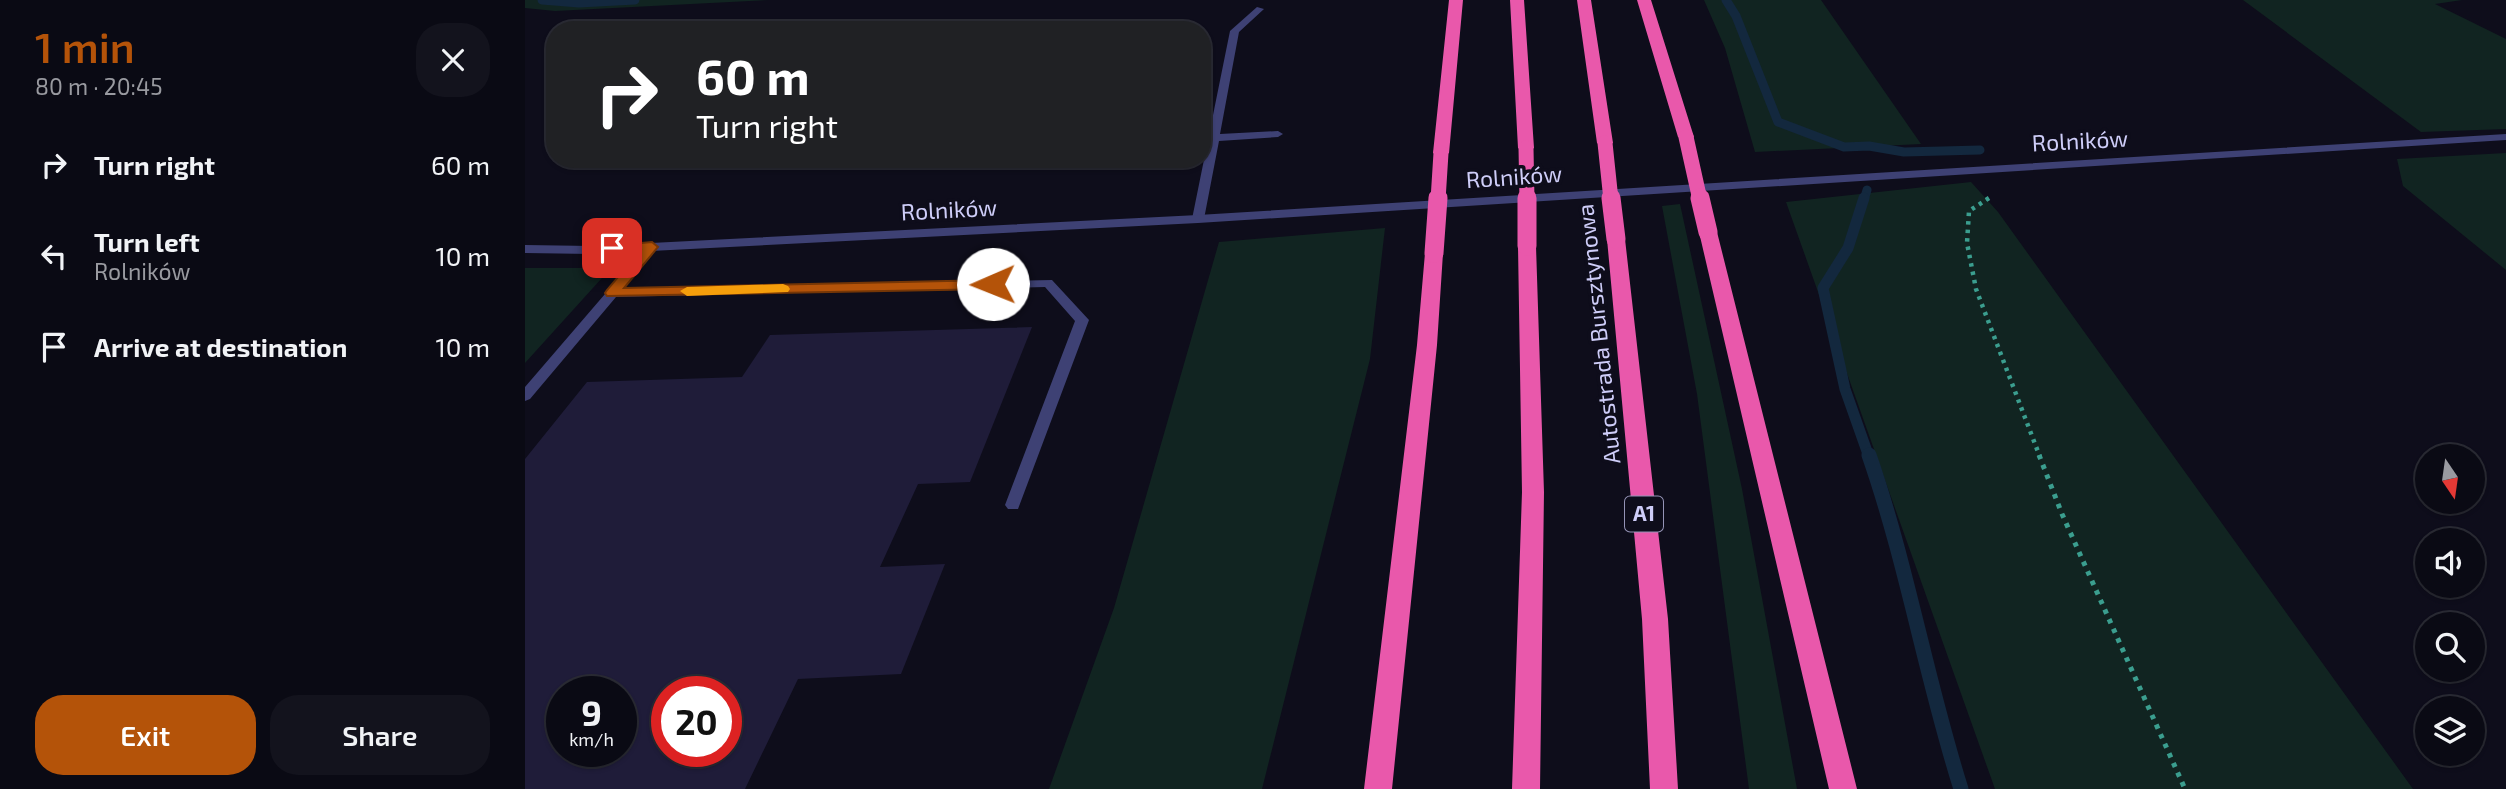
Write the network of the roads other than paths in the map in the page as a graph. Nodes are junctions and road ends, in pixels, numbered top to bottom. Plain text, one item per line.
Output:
1 (1456, 0) edge
2 (1517, 0) edge
3 (1584, 0) edge
4 (1644, 0) edge
5 (1260, 9) dead end
6 (1278, 134) dead end
7 (2506, 137) edge
8 (1214, 138) junction
9 (1211, 153) edge
10 (1208, 168) edge
11 (1198, 219) junction
12 (652, 247) junction
13 (525, 249) edge
14 (613, 293) junction
15 (525, 396) edge
16 (1013, 505) dead end
17 (1378, 789) edge
18 (1526, 789) edge
19 (1664, 789) edge
20 (1843, 789) edge

1 - 17 highway, bridge
2 - 18 highway, bridge
3 - 19 highway, Autostrada Bursztynowa / A1, bridge
4 - 20 highway, bridge
5 - 8 street
6 - 8 street
7 - 11 street, Rolników
8 - 9 street
10 - 11 street
11 - 12 street, Rolników
12 - 13 street, Rolników
12 - 14 street
14 - 15 street
14 - 16 street

